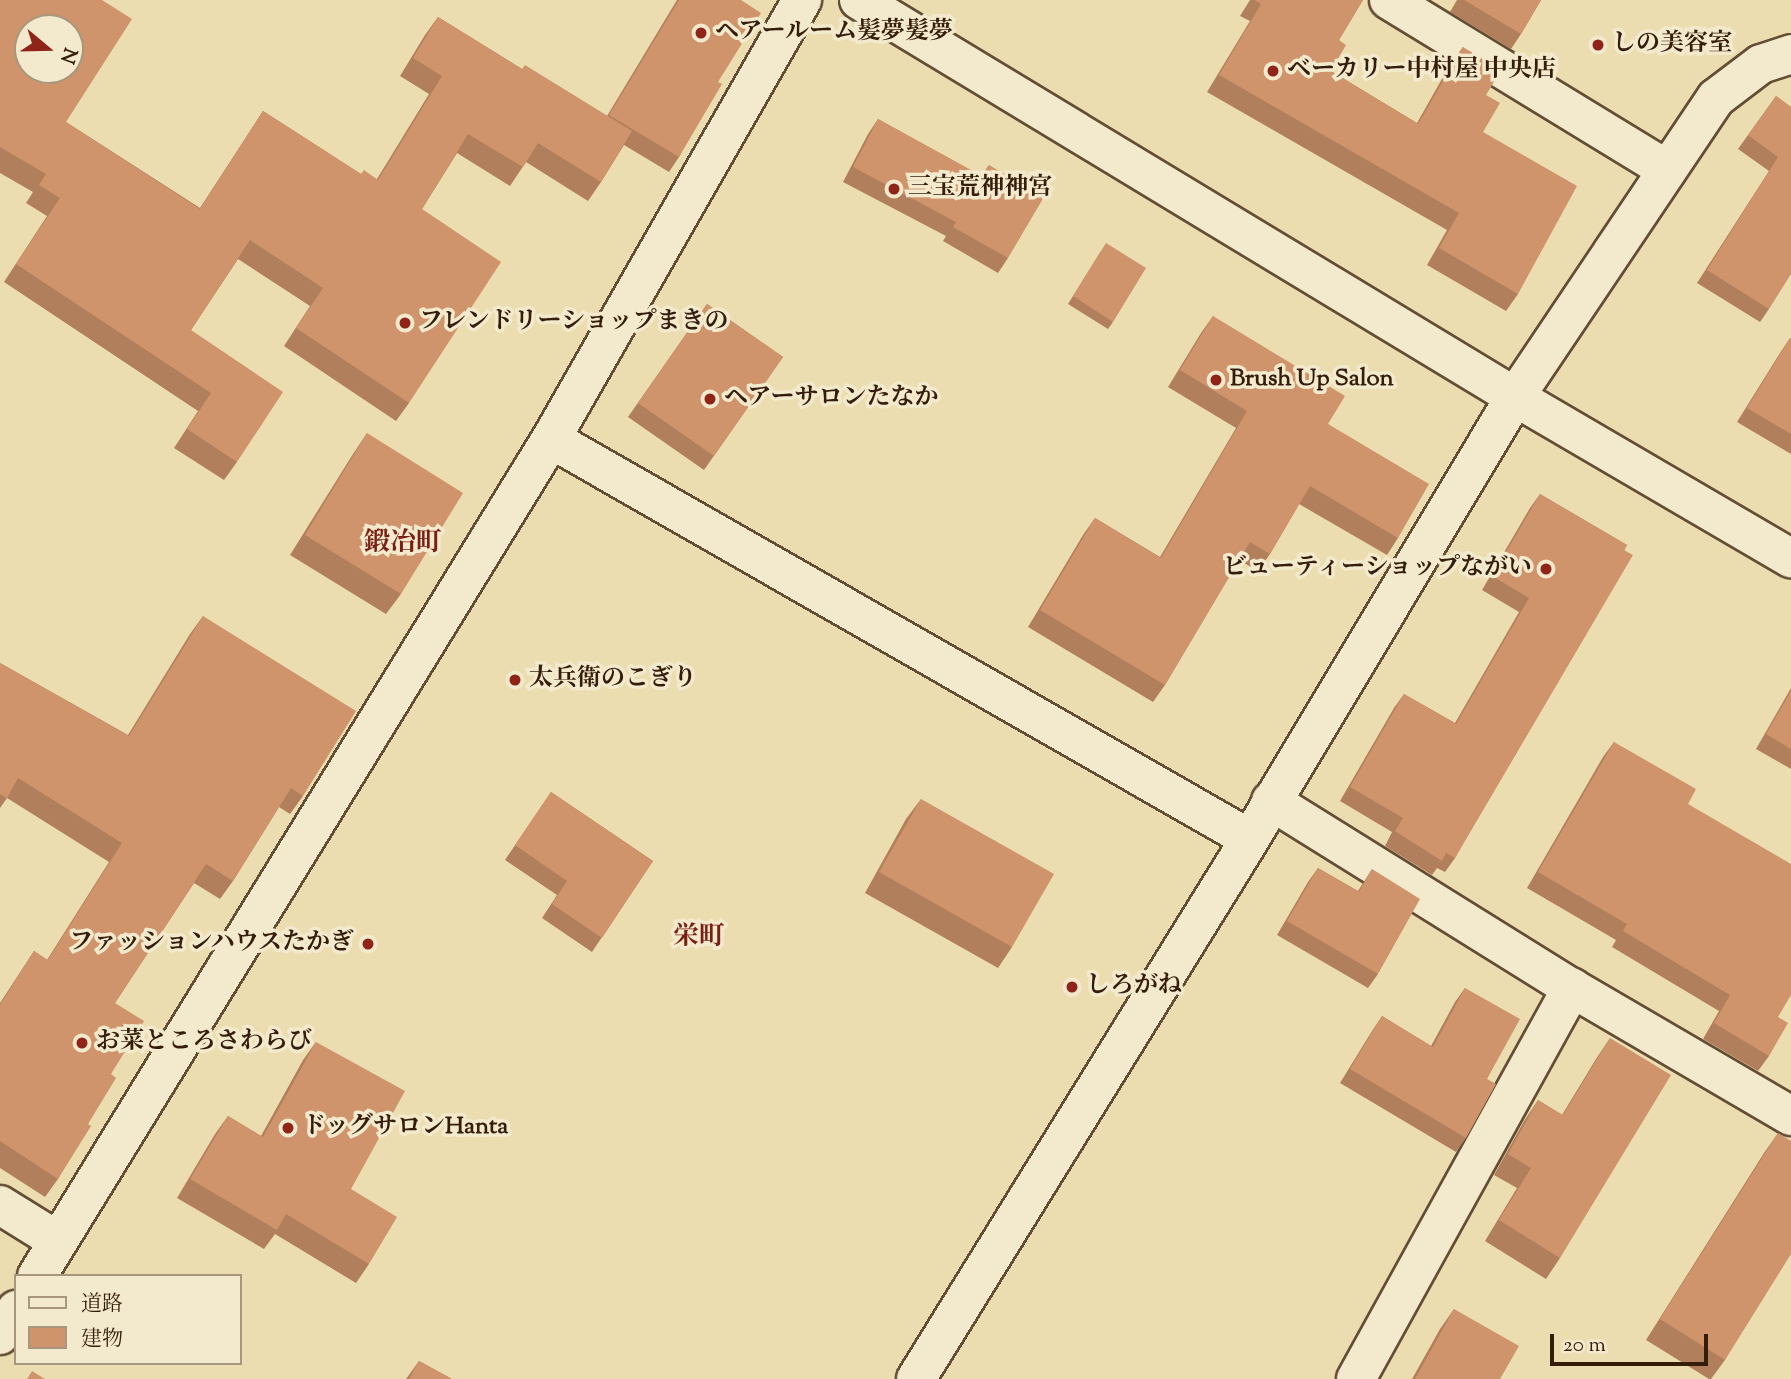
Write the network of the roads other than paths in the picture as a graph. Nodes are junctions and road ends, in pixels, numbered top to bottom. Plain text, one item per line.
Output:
1 (802, 0) edge
2 (859, 0) edge
3 (1390, 0) edge
4 (1791, 54) edge
5 (1667, 170) junction
6 (1515, 397) junction
7 (551, 439) junction
8 (1791, 558) edge
9 (1271, 801) junction
10 (1250, 839) junction
11 (1572, 988) junction
12 (1791, 1116) edge
13 (0, 1205) edge
14 (58, 1241) junction
15 (38, 1274) edge
16 (14, 1313) edge
17 (0, 1335) edge
18 (916, 1379) edge
19 (1356, 1379) edge

1 - 7 street
2 - 6 street
3 - 5 street
4 - 5 street
5 - 6 street
6 - 8 street
6 - 9 street
7 - 10 street
7 - 14 street
9 - 10 street
9 - 11 street
10 - 18 street
11 - 12 street
11 - 19 street
13 - 14 street
14 - 15 street
16 - 17 street

